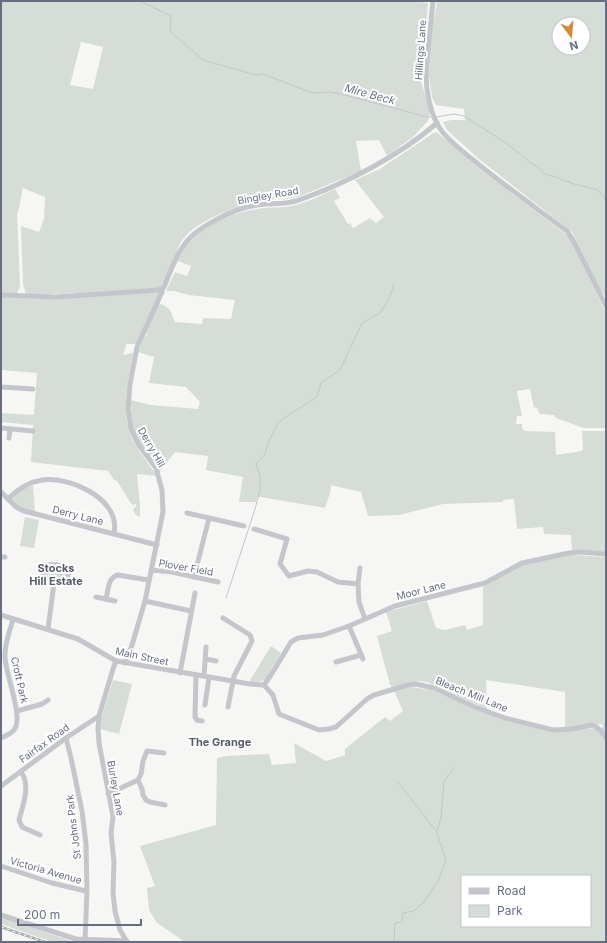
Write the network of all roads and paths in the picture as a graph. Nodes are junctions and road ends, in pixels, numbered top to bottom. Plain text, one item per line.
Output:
1 (433, 1) edge
2 (437, 123) junction
3 (162, 289) junction
4 (1, 295) edge
5 (606, 306) edge
6 (1, 387) edge
7 (33, 389) dead end
8 (1, 392) edge
9 (1, 428) edge
10 (10, 429) junction
11 (33, 431) dead end
12 (9, 438) dead end
13 (1, 492) edge
14 (8, 499) junction
15 (187, 513) dead end
16 (208, 518) junction
17 (244, 526) dead end
18 (254, 529) dead end
19 (114, 533) junction
20 (157, 545) junction
21 (606, 554) edge
22 (360, 568) dead end
23 (151, 570) junction
24 (194, 577) junction
25 (148, 580) junction
26 (218, 582) dead end
27 (54, 583) junction
28 (358, 584) junction
29 (195, 593) dead end
30 (96, 598) dead end
31 (106, 599) junction
32 (115, 601) dead end
33 (145, 601) junction
34 (191, 611) junction
35 (1, 615) edge
36 (223, 618) dead end
37 (13, 619) junction
38 (365, 619) junction
39 (349, 626) junction
40 (48, 629) junction
41 (206, 648) dead end
42 (206, 659) junction
43 (216, 660) dead end
44 (116, 661) junction
45 (336, 662) dead end
46 (125, 663) junction
47 (180, 673) junction
48 (196, 675) junction
49 (206, 677) junction
50 (233, 681) junction
51 (264, 685) junction
52 (48, 700) dead end
53 (205, 706) dead end
54 (228, 707) dead end
55 (17, 711) junction
56 (99, 716) junction
57 (202, 721) dead end
58 (1, 738) edge
59 (66, 738) junction
60 (606, 738) edge
61 (164, 752) dead end
62 (21, 772) junction
63 (138, 780) junction
64 (1, 786) edge
65 (108, 794) junction
66 (165, 805) dead end
67 (40, 835) dead end
68 (1, 866) edge
69 (86, 891) junction
70 (1, 915) edge
71 (85, 940) junction
72 (127, 942) edge

1 - 2 street, Hillings Lane
2 - 3 street, Bingley Road
2 - 5 street, Hillings Lane
3 - 4 street
3 - 20 street, Derry Hill
6 - 7 street
6 - 8 street
9 - 10 street
10 - 11 street
10 - 12 street
13 - 14 street, Derry Lane
14 - 19 street, Derry Lane
14 - 19 street
15 - 16 street
16 - 17 street
16 - 24 street
18 - 28 street
19 - 20 street, Derry Lane
20 - 23 street, Derry Hill
21 - 38 street, Moor Lane
22 - 28 street
23 - 24 street, Plover Field
23 - 25 street, Derry Hill
24 - 26 street, Plover Field
25 - 31 street
25 - 33 street, Derry Hill
27 - 27 street
27 - 40 street
28 - 38 street
29 - 34 street
30 - 31 street
31 - 32 street
33 - 34 street
33 - 46 street, Derry Hill
34 - 47 street
35 - 37 street, Main Street
36 - 50 street
37 - 40 street, Main Street
37 - 55 street, Croft Park
38 - 39 street, Moor Lane
39 - 45 street
39 - 51 street, Moor Lane
40 - 44 street, Main Street
41 - 42 street
42 - 43 street
42 - 49 street
44 - 46 street, Main Street
44 - 56 street, Burley Lane
46 - 47 street, Main Street
47 - 48 street, Main Street
48 - 49 street, Main Street
48 - 57 street
49 - 50 street, Main Street
49 - 53 street
50 - 51 street, Main Street
50 - 54 street
51 - 60 street, Bleach Mill Lane
52 - 55 street
55 - 58 street, Croft Park
56 - 59 street, Fairfax Road
56 - 65 street, Burley Lane
59 - 62 street, Fairfax Road
59 - 69 street, St Johns Park
61 - 63 street
62 - 64 street, Fairfax Road
62 - 67 street
63 - 65 street
63 - 66 street
65 - 72 street, Burley Lane
68 - 69 street, Victoria Avenue
69 - 71 street, St Johns Park
70 - 71 street
71 - 72 street

